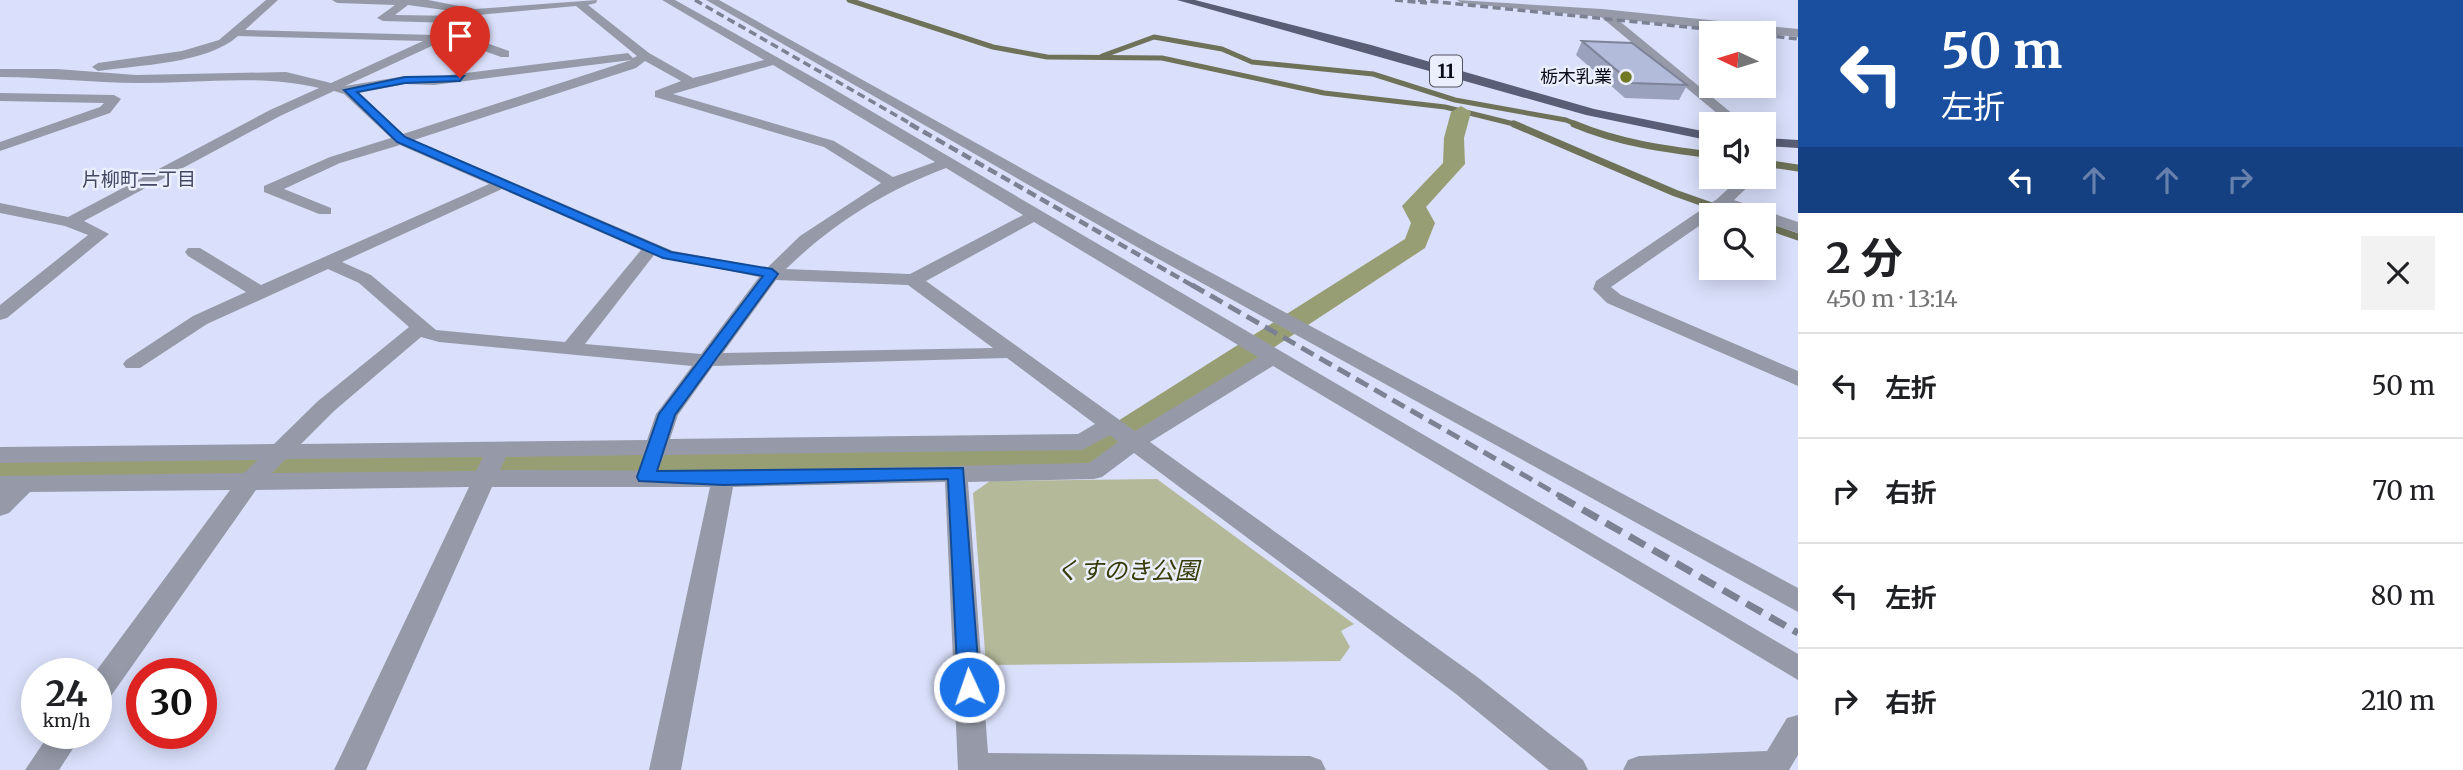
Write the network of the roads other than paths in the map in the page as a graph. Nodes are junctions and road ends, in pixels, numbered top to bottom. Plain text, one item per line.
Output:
1 (273, 0) edge
2 (337, 0) edge
3 (597, 0) edge
4 (667, 0) edge
5 (711, 0) edge
6 (1182, 0) edge
7 (1462, 0) edge
8 (1587, 0) edge
9 (418, 1) edge
10 (578, 2) junction
11 (1604, 14) junction
12 (470, 16) junction
13 (238, 33) junction
14 (1798, 33) edge
15 (443, 36) junction
16 (505, 54) dead end
17 (645, 55) junction
18 (775, 61) junction
19 (27, 72) junction
20 (0, 73) edge
21 (57, 73) junction
22 (691, 82) junction
23 (334, 85) junction
24 (0, 87) edge
25 (349, 90) junction
26 (0, 97) edge
27 (1723, 112) edge
28 (1699, 135) edge
29 (401, 140) junction
30 (4, 143) edge
31 (1776, 143) edge
32 (1798, 144) edge
33 (946, 163) junction
34 (503, 183) junction
35 (892, 183) junction
36 (1737, 189) edge
37 (1723, 202) junction
38 (1726, 203) edge
39 (0, 208) edge
40 (325, 211) dead end
41 (1035, 215) junction
42 (1776, 220) edge
43 (70, 222) junction
44 (1798, 228) edge
45 (651, 248) junction
46 (194, 252) dead end
47 (329, 263) junction
48 (772, 274) junction
49 (914, 280) junction
50 (261, 293) junction
51 (0, 314) edge
52 (421, 327) junction
53 (571, 348) junction
54 (1010, 350) junction
55 (1274, 356) junction
56 (708, 359) junction
57 (132, 364) dead end
58 (1798, 379) edge
59 (1109, 426) junction
60 (1135, 441) junction
61 (655, 447) junction
62 (498, 449) junction
63 (277, 452) junction
64 (0, 455) edge
65 (956, 473) junction
66 (646, 477) junction
67 (723, 479) junction
68 (484, 481) junction
69 (248, 483) junction
70 (12, 484) edge
71 (0, 507) edge
72 (1798, 601) edge
73 (1798, 668) edge
74 (112, 672) edge
75 (1798, 728) edge
76 (56, 749) edge
77 (974, 769) edge
78 (41, 770) edge
79 (350, 770) edge
80 (665, 770) edge
81 (1310, 770) edge
82 (1572, 770) edge
83 (1639, 770) edge

1 - 13 street
2 - 9 street
3 - 10 street
4 - 18 street
5 - 72 street
6 - 28 main road, 11
7 - 11 street
8 - 11 street
9 - 12 street
9 - 12 street
10 - 12 street
10 - 17 street
11 - 14 street
11 - 27 street
12 - 15 street
13 - 15 street
13 - 21 street
15 - 16 street
15 - 23 street
17 - 22 street
17 - 25 street
17 - 29 street
18 - 22 street
18 - 33 street
19 - 20 street
19 - 21 street
19 - 24 street
21 - 23 street
22 - 35 street
23 - 25 street
23 - 43 street
25 - 29 street
26 - 30 street
29 - 34 street
29 - 40 street
31 - 32 main road
33 - 35 street
33 - 41 street
34 - 45 street
34 - 47 street
35 - 48 street
36 - 37 street
37 - 38 street
37 - 58 street
39 - 43 street
41 - 49 street
41 - 55 street
42 - 44 street
43 - 51 street
45 - 48 street
45 - 53 street
46 - 50 street
47 - 50 street
47 - 52 street
48 - 49 street
48 - 56 street
49 - 54 street
50 - 57 street
52 - 53 street
52 - 63 street
53 - 56 street
54 - 56 street
54 - 59 street
55 - 60 street
55 - 73 street
56 - 61 street
59 - 60 street
59 - 61 street
60 - 65 street
60 - 82 street
61 - 62 street
61 - 66 street
62 - 63 street
62 - 68 street
63 - 64 street
63 - 69 street
65 - 67 street
65 - 77 street
66 - 67 street
66 - 68 street
67 - 80 street
68 - 69 street
68 - 79 street
69 - 70 street
69 - 74 street
70 - 71 street
75 - 83 street
76 - 78 street
77 - 81 street

